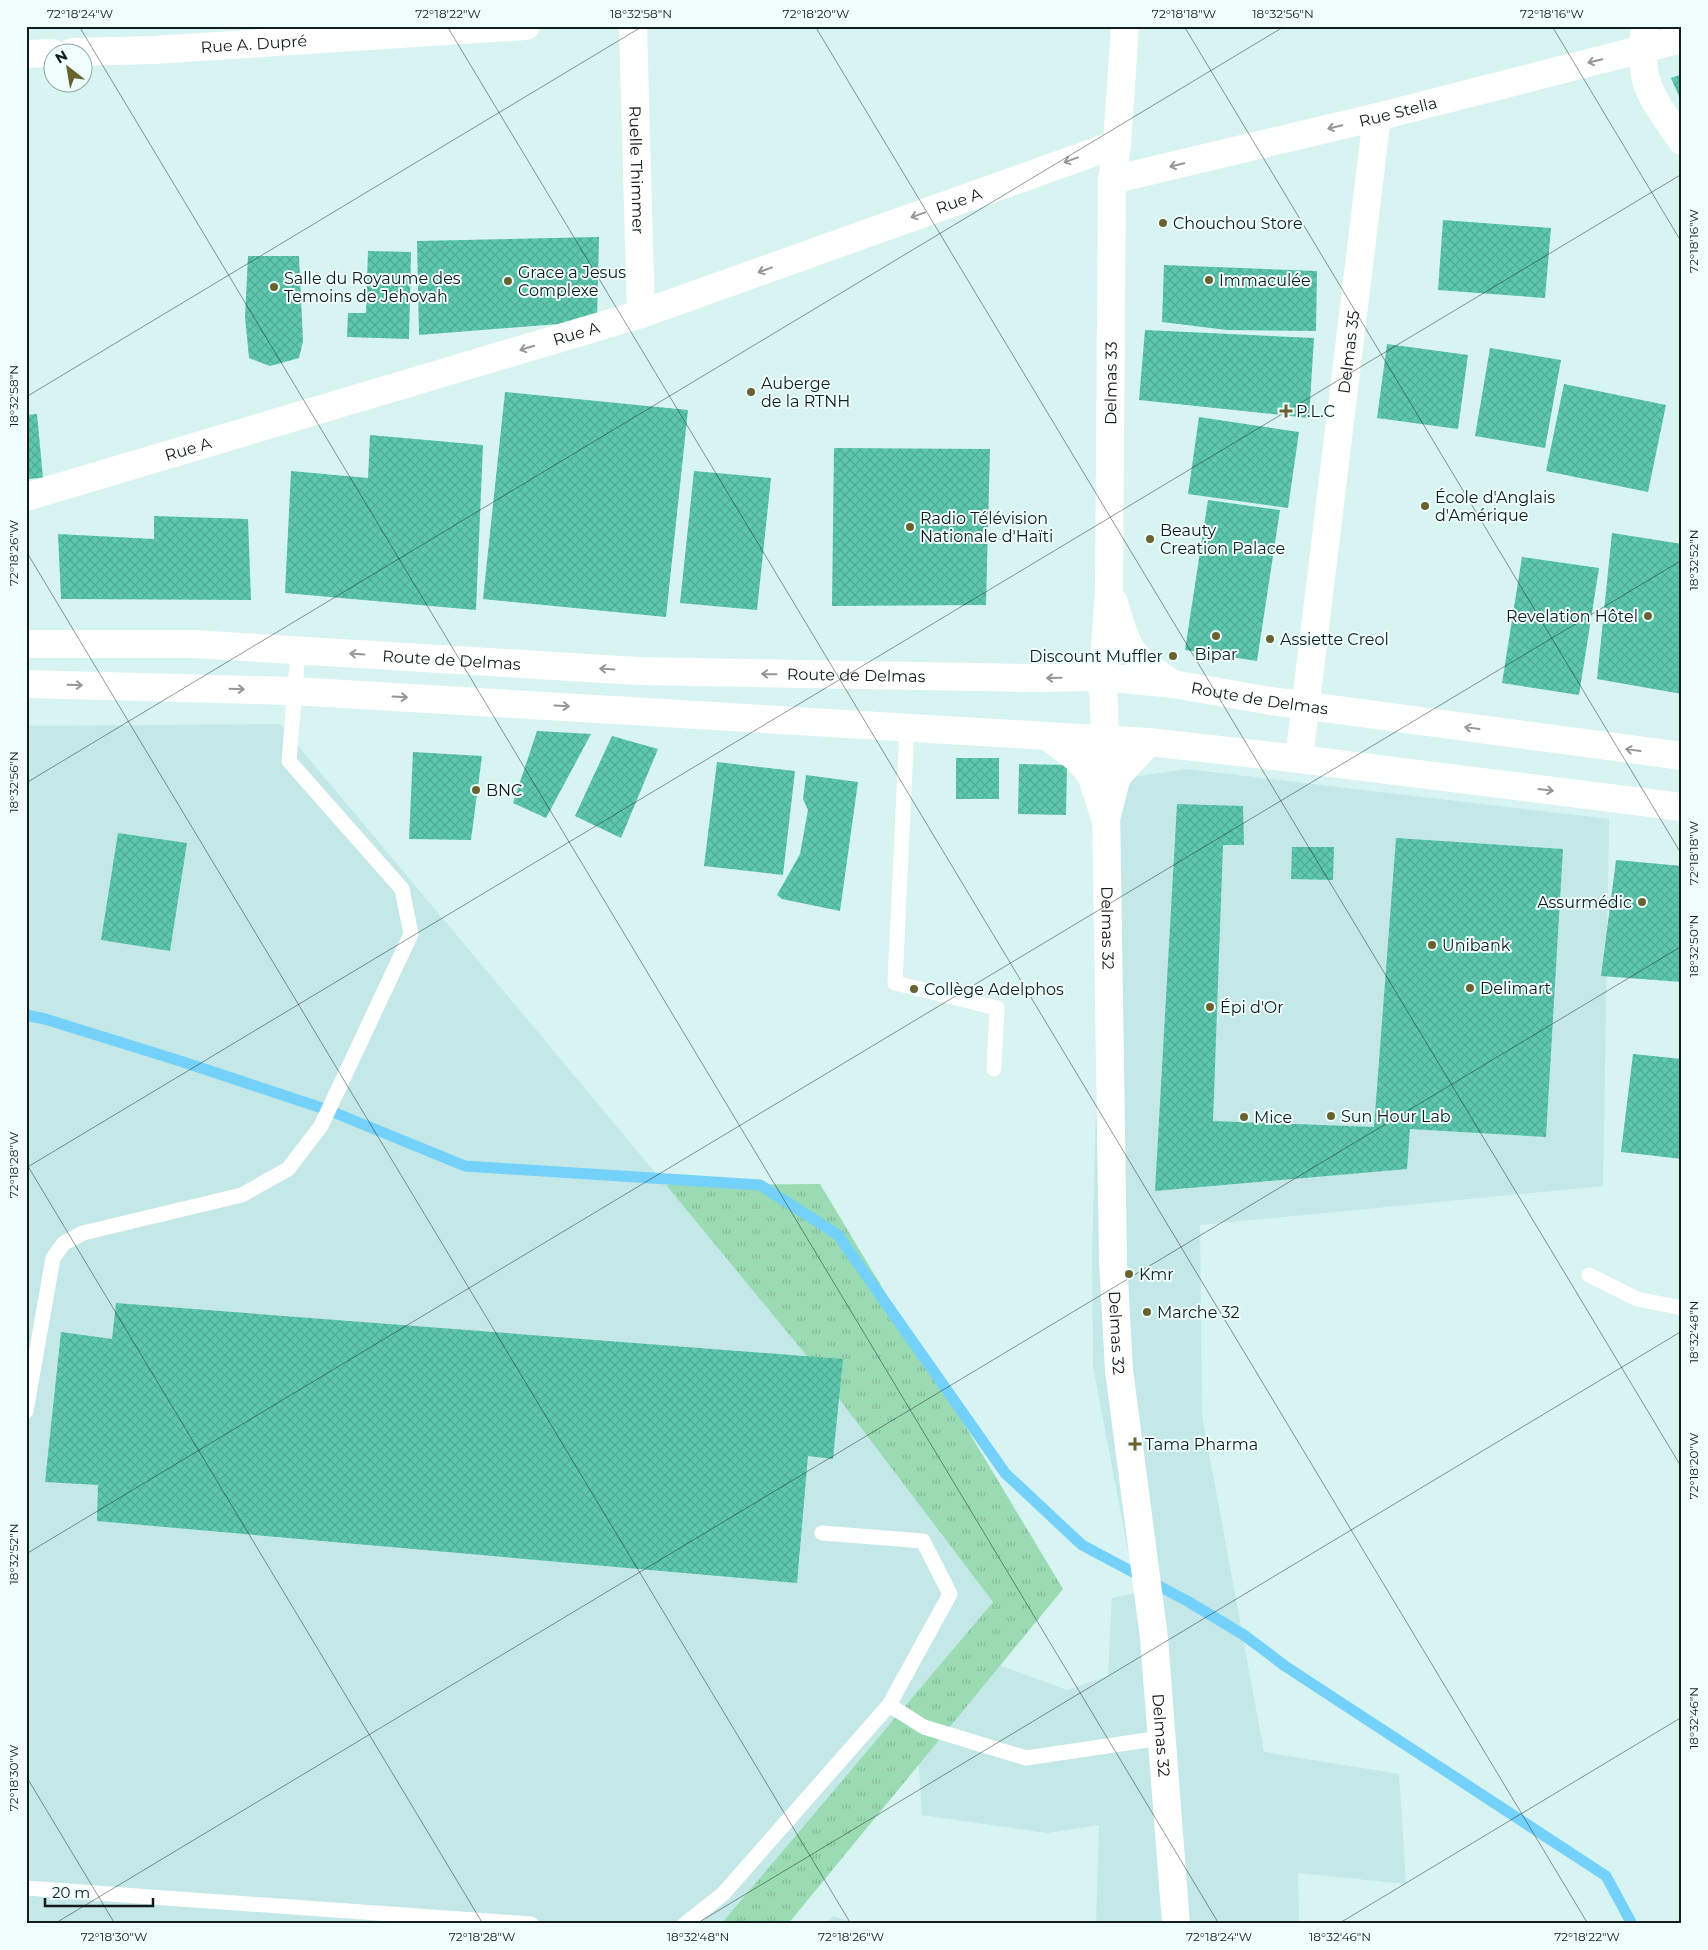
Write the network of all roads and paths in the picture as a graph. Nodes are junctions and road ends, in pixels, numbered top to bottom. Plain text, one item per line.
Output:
1 (526, 26) edge
2 (633, 26) edge
3 (1125, 26) edge
4 (1644, 38) edge
5 (1682, 40) edge
6 (92, 52) edge
7 (42, 53) edge
8 (26, 54) edge
9 (1377, 118) junction
10 (1682, 141) edge
11 (1116, 144) junction
12 (1112, 180) junction
13 (641, 314) junction
14 (26, 497) edge
15 (1109, 589) junction
16 (26, 644) edge
17 (298, 650) junction
18 (1103, 677) junction
19 (26, 684) edge
20 (1174, 684) junction
21 (294, 691) junction
22 (1305, 705) junction
23 (907, 726) junction
24 (1047, 736) junction
25 (1105, 739) junction
26 (1150, 742) junction
27 (1682, 756) edge
28 (1299, 759) junction
29 (1682, 807) edge
30 (1106, 821) junction
31 (994, 1069) dead end
32 (1588, 1275) dead end
33 (1682, 1308) edge
34 (26, 1411) edge
35 (822, 1533) dead end
36 (889, 1705) junction
37 (1161, 1738) junction
38 (26, 1888) edge
39 (531, 1924) edge
40 (685, 1924) edge
41 (1176, 1924) edge

1 - 6 street, Rue A. Dupré
2 - 13 street, Ruelle Thimmer
3 - 11 street, Delmas 33
4 - 5 street, Rue Stella
4 -> 9 street, Rue Stella
4 - 10 street
7 - 8 street
9 -> 12 street, Rue Stella
9 - 22 street, Delmas 35
11 - 12 street, Delmas 33
11 -> 13 street, Rue A
12 - 15 street, Delmas 33
13 -> 14 street, Rue A
15 - 18 street, Delmas 33
15 - 20 street
16 - 17 street, Route de Delmas
18 -> 17 street, Route de Delmas
17 - 21 lane
18 - 20 street, Route de Delmas
18 - 25 street, Delmas 33
19 -> 21 street
20 - 22 street, Route de Delmas
21 -> 23 street
21 - 34 lane
27 -> 22 street, Route de Delmas
22 - 28 street, Delmas 35
23 - 24 street
23 - 31 lane
24 - 25 street
24 - 30 street
25 - 26 street
25 - 30 street, Delmas 32
26 - 28 street
26 - 30 street
28 -> 29 street
30 - 37 street, Delmas 32
32 - 33 lane
35 - 36 lane
36 - 37 lane
36 - 40 lane
37 - 41 street, Delmas 32
38 - 39 lane

